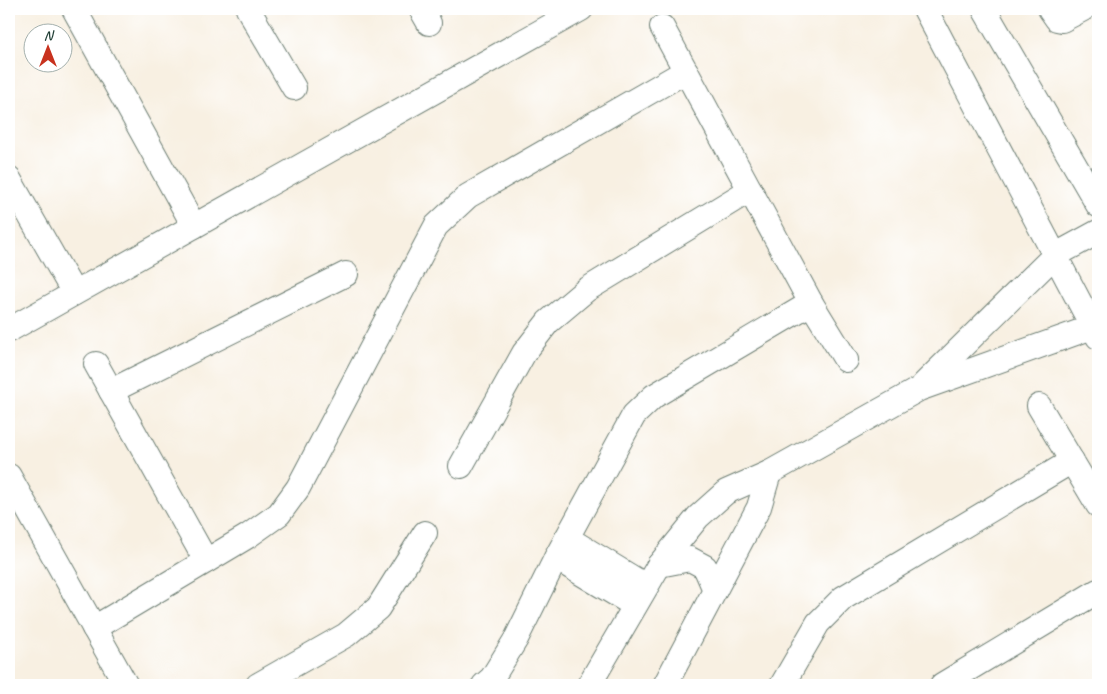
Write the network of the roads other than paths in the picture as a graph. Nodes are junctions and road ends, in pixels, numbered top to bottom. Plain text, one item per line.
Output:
1 (74, 9) edge
2 (248, 9) edge
3 (582, 9) edge
4 (925, 9) edge
5 (984, 9) edge
6 (1050, 9) edge
7 (1083, 9) edge
8 (662, 27) dead end
9 (686, 70) junction
10 (294, 88) dead end
11 (1091, 176) edge
12 (9, 179) edge
13 (750, 190) junction
14 (1098, 205) edge
15 (194, 226) junction
16 (1098, 232) edge
17 (1054, 256) junction
18 (346, 274) dead end
19 (74, 293) junction
20 (811, 303) junction
21 (9, 330) edge
22 (1097, 330) edge
23 (846, 360) dead end
24 (96, 364) dead end
25 (919, 389) junction
26 (111, 391) junction
27 (1038, 406) dead end
28 (1072, 461) junction
29 (461, 466) dead end
30 (769, 474) junction
31 (9, 476) edge
32 (1098, 505) edge
33 (425, 533) dead end
34 (561, 548) junction
35 (206, 561) junction
36 (659, 565) junction
37 (715, 590) junction
38 (1098, 591) edge
39 (640, 596) junction
40 (94, 628) junction
41 (126, 685) edge
42 (258, 685) edge
43 (484, 685) edge
44 (588, 685) edge
45 (665, 685) edge
46 (782, 685) edge
47 (942, 685) edge

1 - 15 street
2 - 10 street
3 - 15 street
4 - 17 street
5 - 11 street
6 - 7 street
8 - 9 street
9 - 13 street
9 - 35 street
11 - 14 street
12 - 19 street
13 - 20 street
13 - 29 street
15 - 19 street
16 - 17 street
17 - 22 street
17 - 25 street
18 - 26 street
19 - 21 street
20 - 23 street
20 - 34 street
22 - 25 street
24 - 26 street
25 - 30 street
26 - 35 street
27 - 28 street
28 - 32 street
28 - 46 street
30 - 36 street
30 - 37 street
31 - 40 street
33 - 42 street
34 - 39 street
34 - 43 street
35 - 40 street
36 - 37 street
36 - 39 street
37 - 45 street
38 - 47 street
39 - 44 street
40 - 41 street

